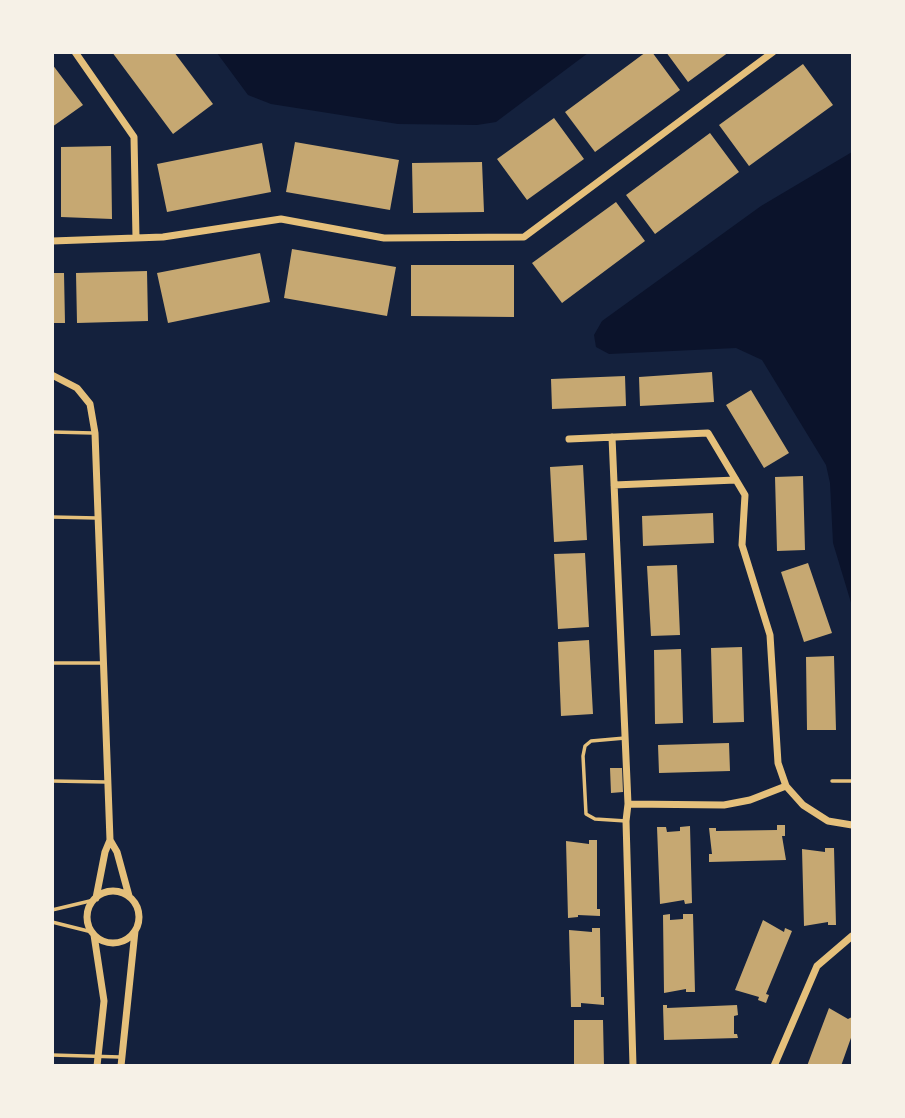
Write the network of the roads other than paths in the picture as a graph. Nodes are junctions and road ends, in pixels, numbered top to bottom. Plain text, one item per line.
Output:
1 (75, 52) edge
2 (773, 52) edge
3 (136, 238) junction
4 (52, 241) edge
5 (52, 375) edge
6 (52, 432) edge
7 (95, 433) junction
8 (612, 437) junction
9 (569, 439) dead end
10 (736, 480) junction
11 (614, 485) junction
12 (52, 517) edge
13 (99, 518) junction
14 (52, 663) edge
15 (103, 663) junction
16 (625, 738) junction
17 (52, 781) edge
18 (832, 781) dead end
19 (852, 781) edge
20 (108, 782) junction
21 (786, 786) junction
22 (628, 804) junction
23 (626, 821) junction
24 (852, 825) edge
25 (110, 840) junction
26 (129, 896) junction
27 (95, 899) junction
28 (52, 910) edge
29 (52, 922) edge
30 (135, 931) junction
31 (93, 933) junction
32 (852, 936) edge
33 (52, 1055) edge
34 (98, 1055) junction
35 (121, 1061) edge
36 (97, 1066) edge
37 (633, 1066) edge
38 (774, 1066) edge

1 - 3 street
2 - 3 street
3 - 4 street
5 - 7 street
6 - 7 lane
7 - 13 street
8 - 9 street
8 - 10 street
8 - 11 street
10 - 11 street
10 - 21 street
11 - 16 street
12 - 13 lane
13 - 15 street
14 - 15 lane
15 - 20 street
16 - 22 street
16 - 23 lane
17 - 20 lane
18 - 19 lane
20 - 25 street
21 - 22 street
21 - 24 street
22 - 23 street
23 - 37 street
25 - 26 street
25 - 27 street
26 - 27 street
26 - 30 street
27 - 28 lane
27 - 31 street
29 - 31 lane
30 - 31 street
30 - 35 street
31 - 34 street
32 - 38 street
33 - 34 lane
34 - 35 lane
34 - 36 street

